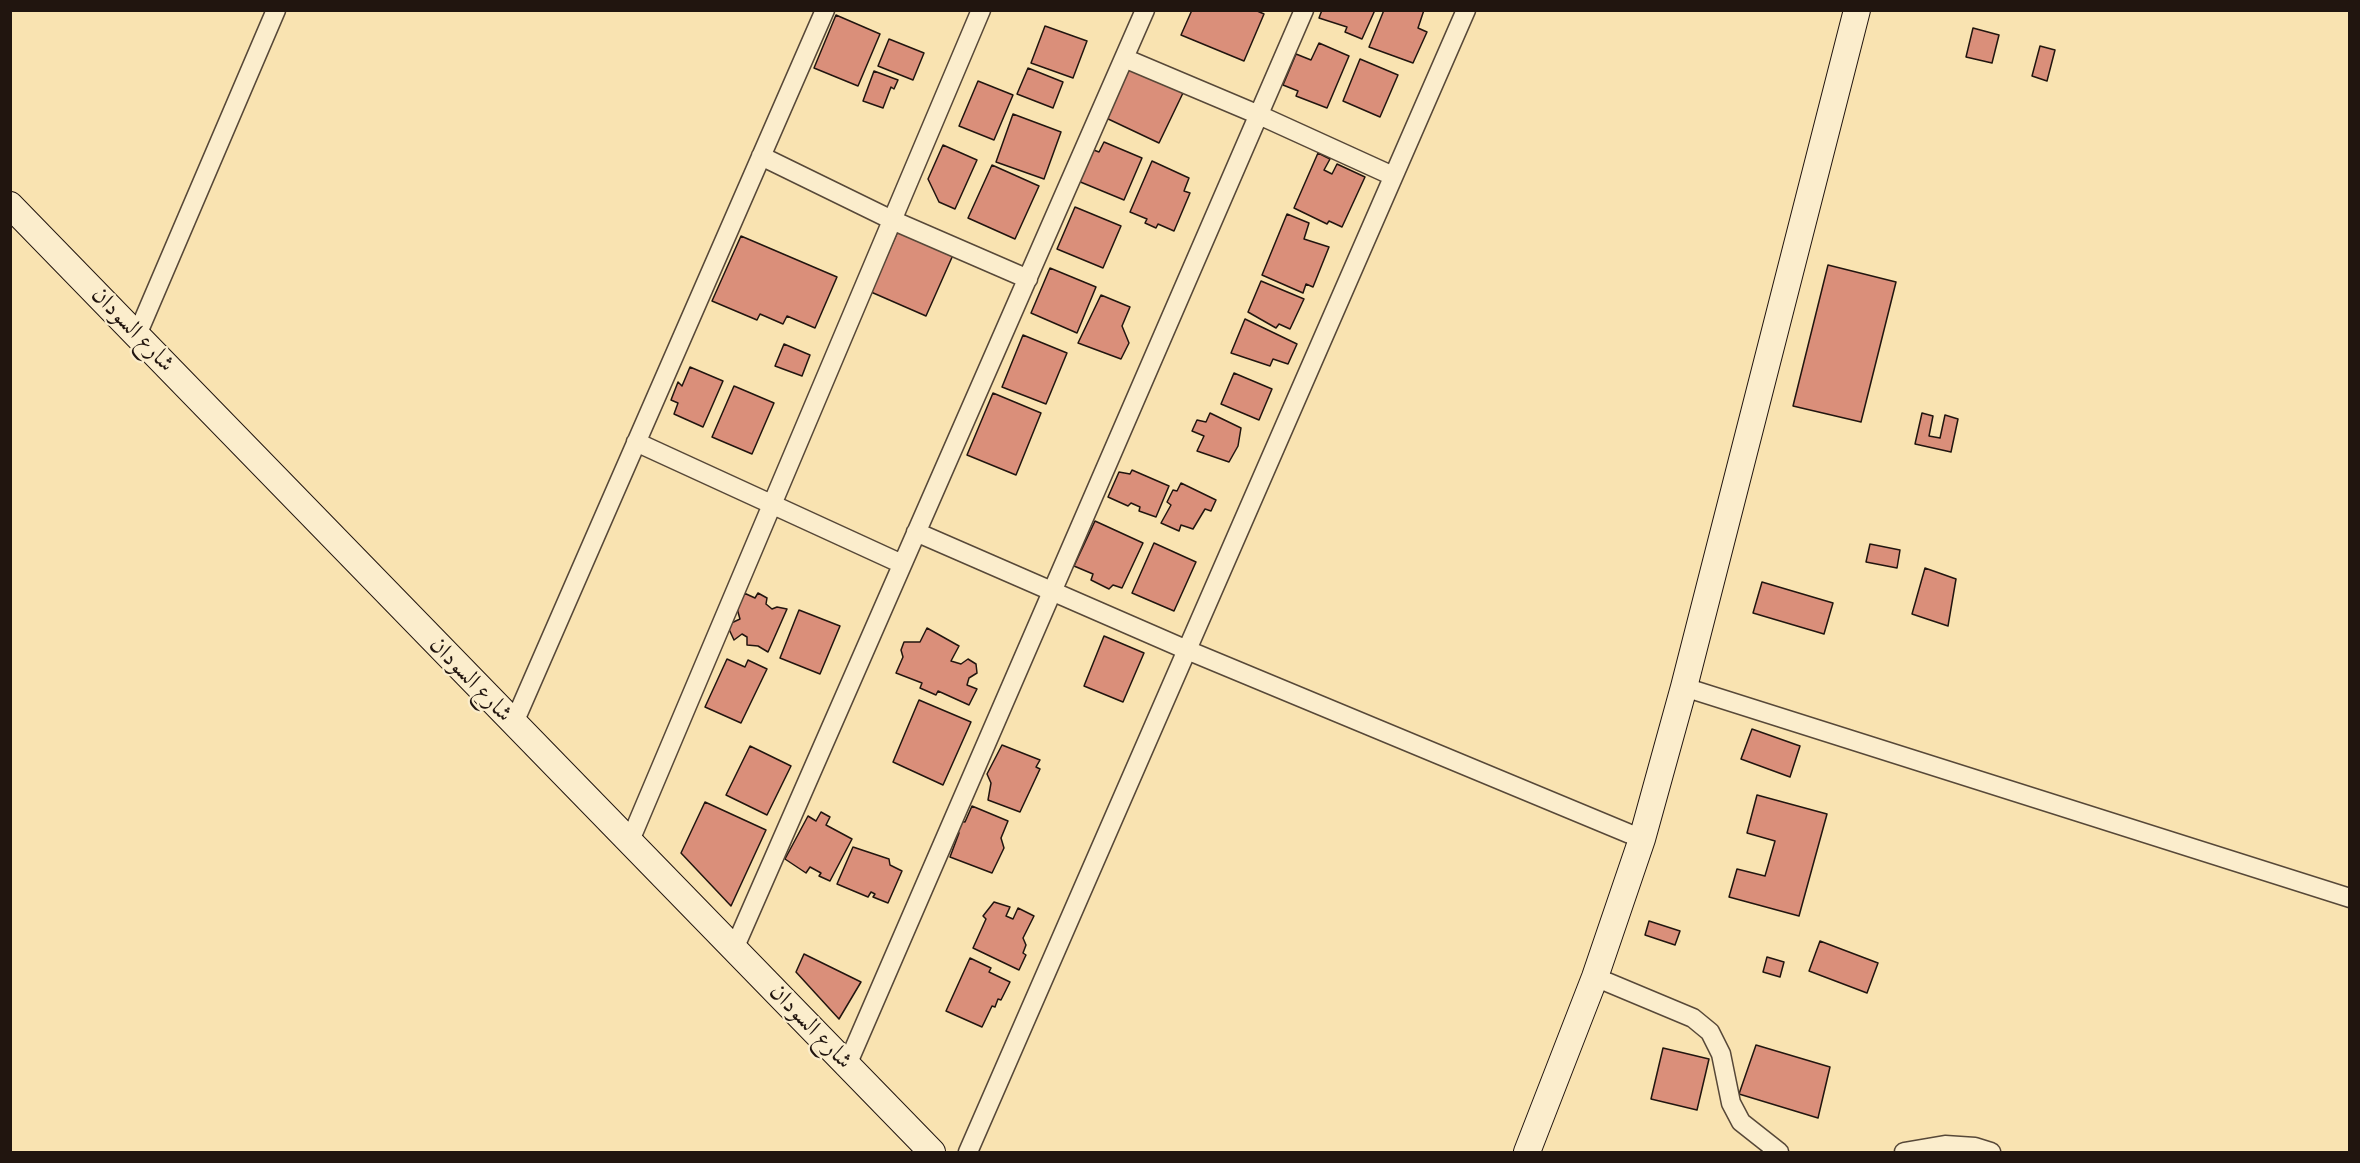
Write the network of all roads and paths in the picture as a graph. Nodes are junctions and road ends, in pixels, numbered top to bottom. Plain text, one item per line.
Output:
1 (276, 10) edge
2 (825, 10) edge
3 (981, 10) edge
4 (1145, 10) edge
5 (1304, 10) edge
6 (1466, 10) edge
7 (1857, 10) edge
8 (1124, 58) junction
9 (1259, 115) junction
10 (761, 156) junction
11 (1393, 177) junction
12 (10, 205) edge
13 (892, 220) junction
14 (1028, 279) junction
15 (137, 335) junction
16 (636, 442) junction
17 (772, 505) junction
18 (916, 532) junction
19 (902, 564) junction
20 (1053, 591) junction
21 (1187, 650) junction
22 (1684, 687) junction
23 (513, 725) junction
24 (1642, 839) junction
25 (628, 843) junction
26 (2349, 898) edge
27 (734, 949) junction
28 (1595, 977) junction
29 (847, 1065) junction
30 (932, 1152) edge
31 (968, 1152) edge
32 (1527, 1152) edge
33 (1779, 1152) edge
34 (1904, 1152) edge
35 (1991, 1152) edge

1 - 15 street
2 - 10 street
3 - 13 street
4 - 8 street
5 - 9 street
6 - 11 street
7 - 22 main road
8 - 9 street
8 - 14 street
9 - 11 street
9 - 20 street
10 - 13 street
10 - 16 street
11 - 21 street
12 - 15 main road, شارع السودان
13 - 14 street
13 - 17 street
14 - 18 street
15 - 23 main road, شارع السودان
16 - 17 street
16 - 23 street
17 - 19 street
17 - 25 street
18 - 19 street
18 - 20 street
19 - 27 street
20 - 21 street
20 - 29 street
21 - 24 street
21 - 31 street
22 - 24 main road
22 - 26 street
23 - 25 main road, شارع السودان
24 - 28 main road
25 - 27 main road, شارع السودان
27 - 29 main road, شارع السودان
28 - 32 main road
28 - 33 street
29 - 30 main road, شارع السودان
34 - 35 street

